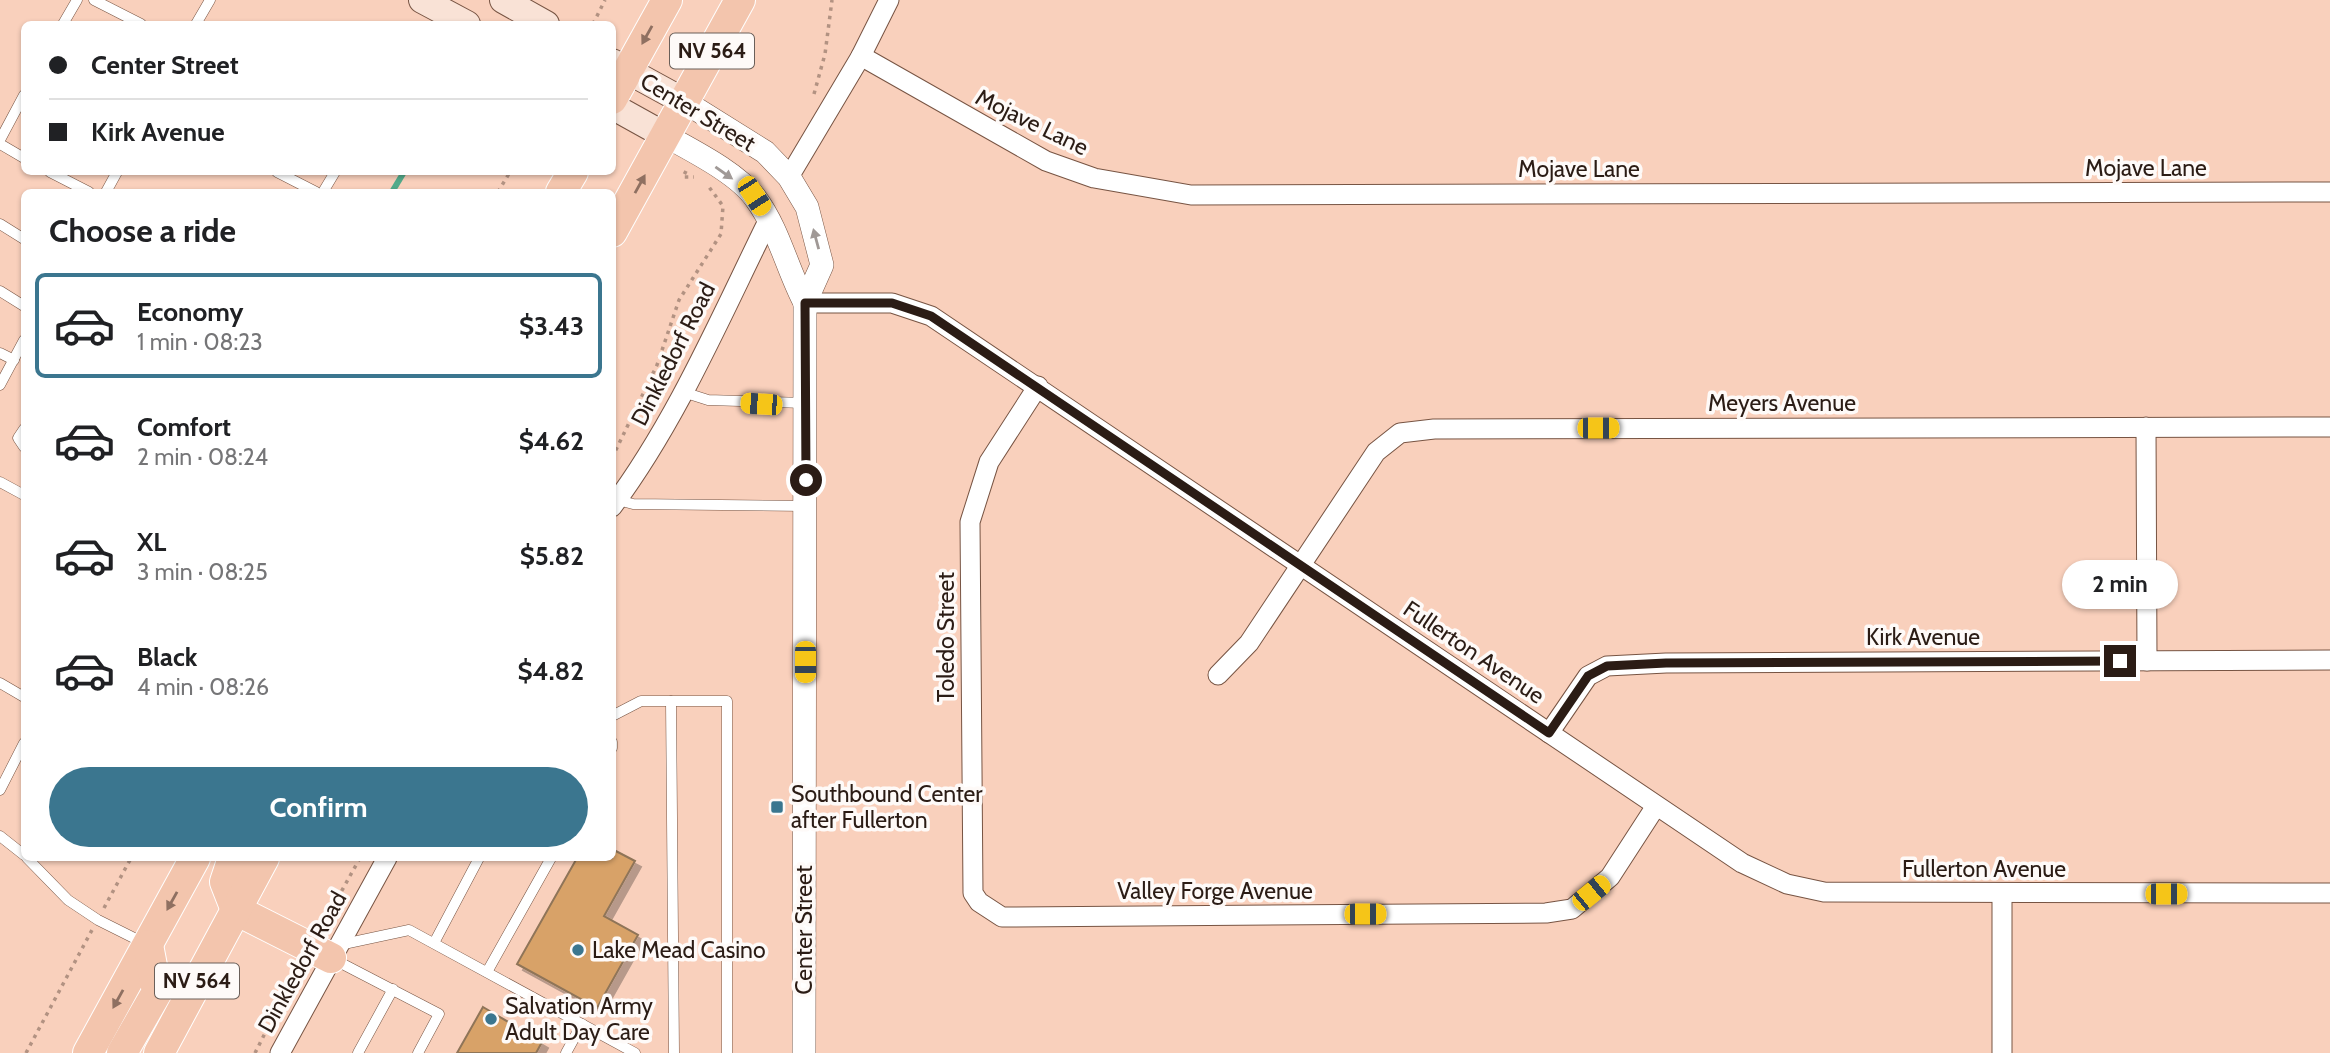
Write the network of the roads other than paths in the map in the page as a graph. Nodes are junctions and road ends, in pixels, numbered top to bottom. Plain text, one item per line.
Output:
1 (77, 0) edge
2 (94, 0) edge
3 (210, 0) edge
4 (422, 0) edge
5 (503, 0) edge
6 (667, 0) edge
7 (740, 0) edge
8 (889, 0) edge
9 (65, 21) edge
10 (135, 21) edge
11 (198, 21) edge
12 (461, 21) edge
13 (541, 21) edge
14 (861, 56) junction
15 (620, 66) edge
16 (685, 102) junction
17 (21, 104) edge
18 (616, 108) edge
19 (666, 136) junction
20 (0, 142) edge
21 (21, 156) edge
22 (56, 175) edge
23 (283, 175) edge
24 (789, 177) junction
25 (83, 189) edge
26 (310, 189) edge
27 (2330, 191) edge
28 (769, 219) junction
29 (0, 224) edge
30 (616, 225) edge
31 (21, 237) edge
32 (0, 290) edge
33 (805, 303) junction
34 (21, 304) edge
35 (21, 345) edge
36 (0, 353) edge
37 (13, 360) junction
38 (0, 385) edge
39 (1038, 386) junction
40 (683, 392) junction
41 (806, 403) junction
42 (2330, 426) edge
43 (2146, 427) junction
44 (0, 482) edge
45 (21, 493) edge
46 (616, 503) edge
47 (616, 504) edge
48 (806, 506) junction
49 (1302, 565) junction
50 (2330, 660) edge
51 (2147, 661) junction
52 (1218, 675) dead end
53 (0, 683) edge
54 (21, 695) edge
55 (671, 701) junction
56 (616, 714) edge
57 (1549, 733) junction
58 (21, 749) edge
59 (0, 790) edge
60 (1656, 806) junction
61 (0, 836) edge
62 (21, 852) edge
63 (31, 861) edge
64 (193, 861) edge
65 (232, 861) edge
66 (262, 861) edge
67 (385, 861) edge
68 (477, 861) edge
69 (549, 861) edge
70 (2330, 893) edge
71 (2002, 894) junction
72 (979, 902) joint
73 (236, 909) junction
74 (434, 943) junction
75 (148, 945) junction
76 (335, 952) junction
77 (487, 972) junction
78 (393, 989) junction
79 (582, 1024) junction
80 (88, 1053) edge
81 (122, 1053) edge
82 (159, 1053) edge
83 (280, 1053) edge
84 (358, 1053) edge
85 (418, 1053) edge
86 (566, 1053) edge
87 (635, 1053) edge
88 (674, 1053) edge
89 (727, 1053) edge
90 (804, 1053) edge
91 (2002, 1053) edge

1 - 9 lane
2 - 10 lane
3 - 11 lane
4 - 12 main road
5 - 13 main road
6 -> 15 main road, NV 564
7 - 16 main road, NV 564
8 - 14 street
14 - 24 street
14 - 27 street, Mojave Lane
15 - 16 main road, Center Street
16 - 19 main road, NV 564
16 - 24 street, Center Street
17 - 20 lane
18 - 19 main road, Center Street
19 -> 28 street, Center Street
30 -> 19 main road, NV 564
20 - 21 lane
22 - 25 lane
23 - 26 lane
33 -> 24 street, Center Street
28 - 33 street, Center Street
28 - 40 street, Dinkledorf Road
29 - 31 lane
32 - 34 lane
33 - 39 street, Fullerton Avenue
33 - 41 street, Center Street
35 - 37 lane
36 - 37 lane
37 - 38 lane
39 - 49 street, Fullerton Avenue
39 - 72 street, Toledo Street
40 - 41 lane
40 - 46 street, Dinkledorf Road
41 - 48 street, Center Street
42 - 43 street, Meyers Avenue
43 - 49 street, Meyers Avenue
43 - 51 street
44 - 45 lane
47 - 48 lane
48 - 90 street, Center Street
49 - 52 street, Meyers Avenue
49 - 57 street, Fullerton Avenue
50 - 51 street, Kirk Avenue
51 - 57 street, Kirk Avenue
53 - 54 lane
55 - 56 lane
55 - 88 lane
55 - 89 lane
57 - 60 street, Fullerton Avenue
58 - 59 lane
60 - 71 street, Fullerton Avenue
60 - 72 street, Valley Forge Avenue
61 - 62 lane
63 - 75 lane
64 -> 75 main road, NV 564
65 - 73 main road
66 - 73 main road, NV 564
67 - 76 street, Dinkledorf Road
68 - 74 lane
69 - 77 lane
70 - 71 street, Fullerton Avenue
71 - 91 street
73 - 76 main road
73 - 82 main road, NV 564
74 - 76 lane
74 - 77 lane
75 -> 80 main road, NV 564
75 - 81 main road
76 - 78 lane
76 - 83 street, Dinkledorf Road
77 - 79 lane
78 - 84 lane
78 - 85 lane
79 - 86 lane
79 - 87 lane

